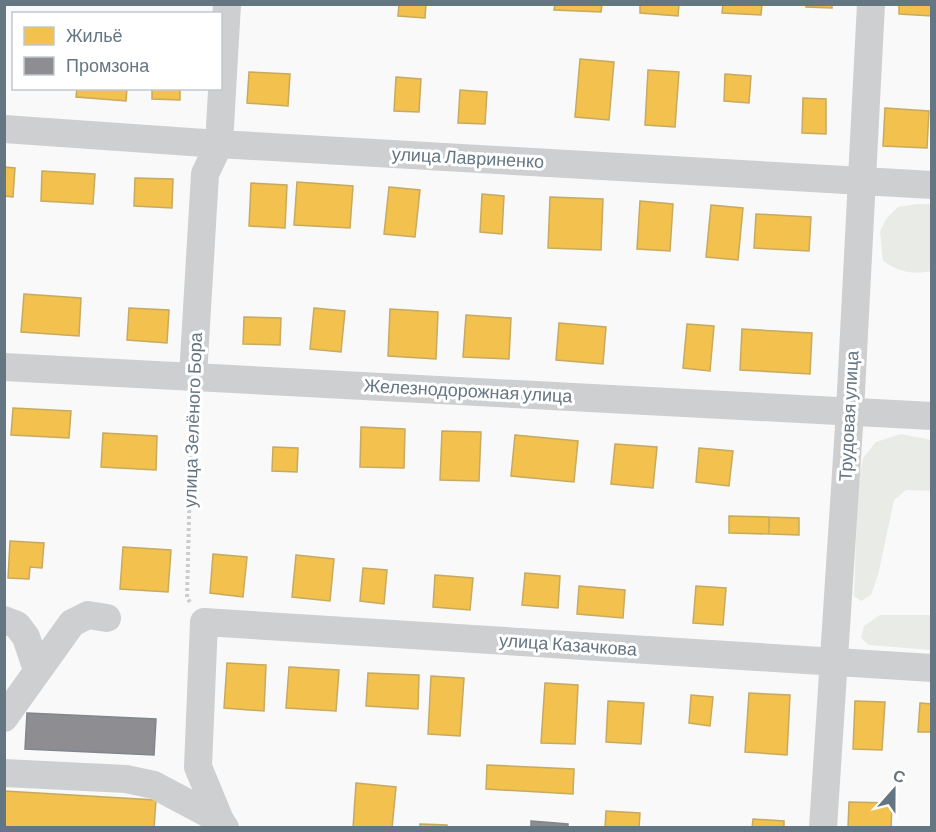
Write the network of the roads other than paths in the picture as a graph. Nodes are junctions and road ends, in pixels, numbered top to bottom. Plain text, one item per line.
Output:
1 (227, 4) edge
2 (872, 4) edge
3 (4, 129) edge
4 (219, 144) junction
5 (862, 181) junction
6 (932, 184) edge
7 (4, 367) edge
8 (193, 376) junction
9 (850, 411) junction
10 (932, 416) edge
11 (107, 618) dead end
12 (4, 620) edge
13 (834, 662) junction
14 (932, 668) edge
15 (37, 670) junction
16 (4, 717) edge
17 (4, 773) edge
18 (223, 824) edge
19 (823, 828) edge

1 - 4 street, улица Зелёного Бора
2 - 5 street, Трудовая улица
3 - 4 street, улица Лавриненко
4 - 5 street, улица Лавриненко
4 - 8 street, улица Зелёного Бора
5 - 6 street, улица Лавриненко
5 - 9 street, Трудовая улица
7 - 8 street, Железнодорожная улица
8 - 9 street, Железнодорожная улица
9 - 10 street, Железнодорожная улица
9 - 13 street, Трудовая улица
11 - 15 street
12 - 15 street
13 - 14 street, улица Казачкова
13 - 18 street, улица Казачкова
13 - 19 street, Трудовая улица
15 - 16 street
17 - 18 street

